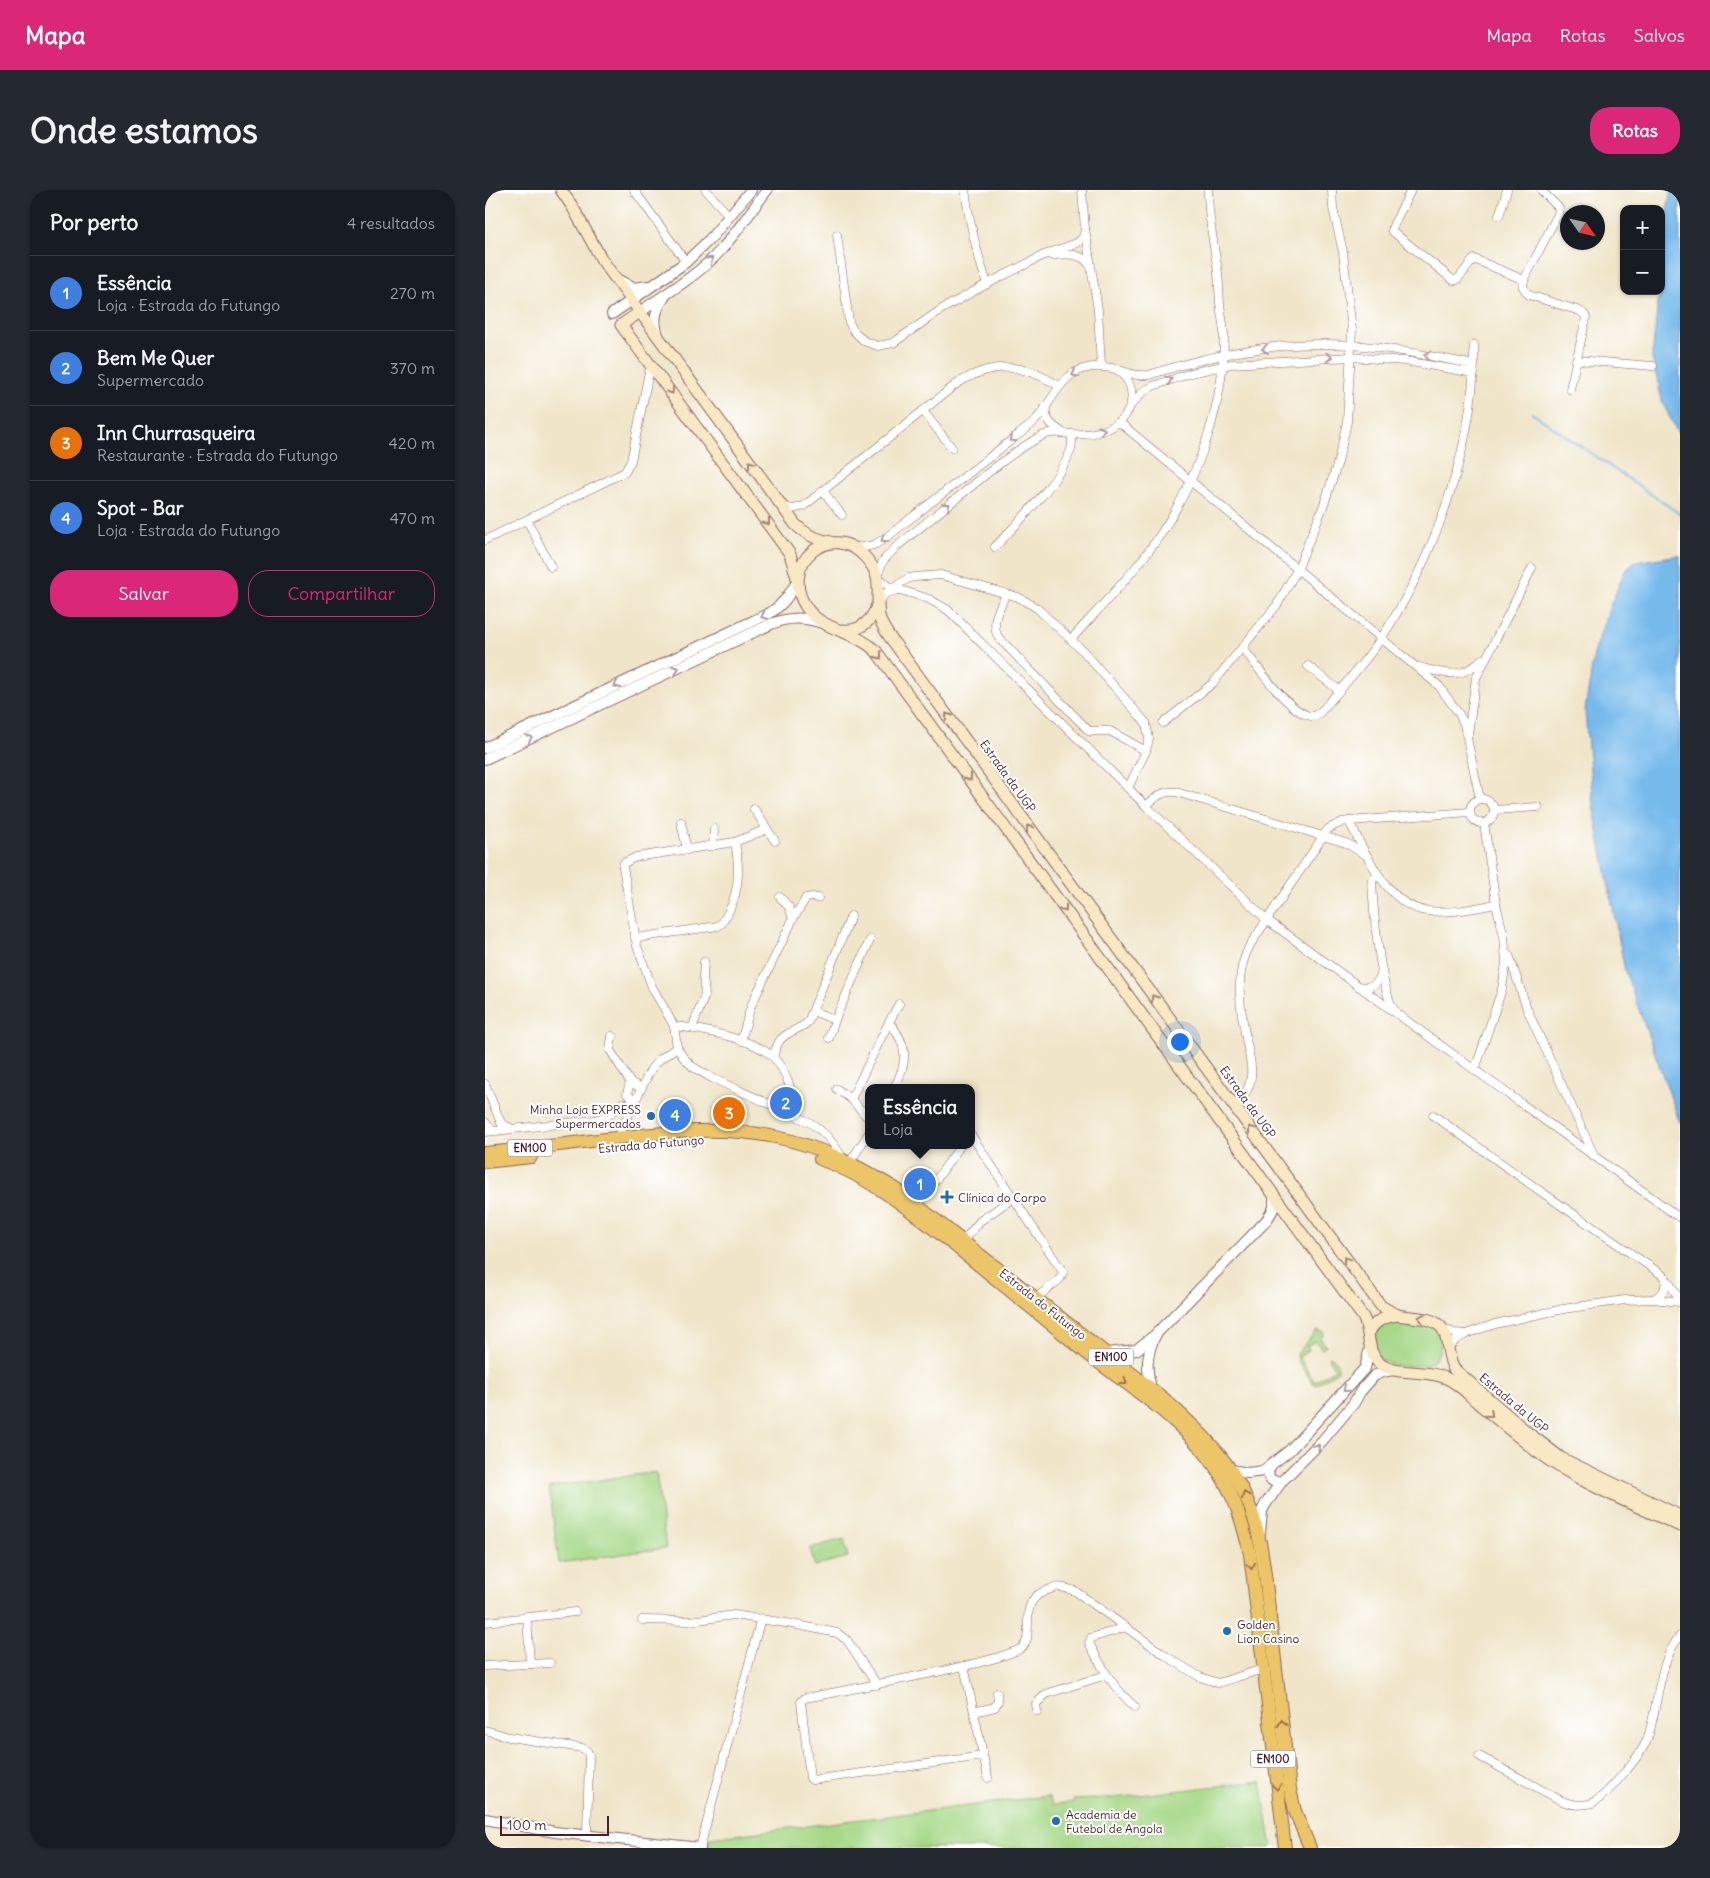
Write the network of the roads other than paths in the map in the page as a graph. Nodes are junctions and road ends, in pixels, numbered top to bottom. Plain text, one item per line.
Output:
1 (561, 190) edge
2 (634, 190) edge
3 (706, 190) edge
4 (751, 190) edge
5 (767, 190) edge
6 (965, 190) edge
7 (1082, 190) edge
8 (1207, 190) edge
9 (1332, 190) edge
10 (1411, 190) edge
11 (1507, 190) edge
12 (1541, 190) edge
13 (1499, 216) dead end
14 (730, 217) junction
15 (1085, 229) junction
16 (837, 235) dead end
17 (1044, 255) junction
18 (686, 262) junction
19 (1093, 273) junction
20 (613, 275) junction
21 (666, 277) junction
22 (1524, 280) junction
23 (987, 284) junction
24 (672, 290) junction
25 (632, 300) junction
26 (640, 312) junction
27 (612, 314) dead end
28 (659, 339) junction
29 (1351, 345) junction
30 (1474, 345) dead end
31 (1222, 354) junction
32 (1349, 356) junction
33 (1576, 360) junction
34 (1221, 366) junction
35 (1653, 366) dead end
36 (1101, 367) junction
37 (1117, 369) junction
38 (1474, 369) junction
39 (649, 372) dead end
40 (1059, 386) junction
41 (1570, 389) dead end
42 (1047, 406) junction
43 (1130, 407) junction
44 (923, 411) junction
45 (1119, 422) junction
46 (1064, 434) junction
47 (1072, 434) junction
48 (952, 448) dead end
49 (1190, 480) junction
50 (823, 491) junction
51 (780, 503) junction
52 (804, 506) junction
53 (842, 515) dead end
54 (527, 520) junction
55 (801, 530) junction
56 (485, 540) edge
57 (840, 543) junction
58 (854, 547) junction
59 (995, 547) dead end
60 (551, 567) dead end
61 (1532, 568) dead end
62 (1297, 570) junction
63 (877, 577) junction
64 (797, 582) junction
65 (898, 590) junction
66 (1006, 594) junction
67 (878, 602) junction
68 (822, 623) junction
69 (839, 630) junction
70 (1075, 635) dead end
71 (1381, 638) junction
72 (1243, 648) junction
73 (1487, 653) junction
74 (1308, 666) dead end
75 (1415, 666) junction
76 (1340, 691) junction
77 (1163, 723) dead end
78 (1468, 736) junction
79 (485, 748) edge
80 (1146, 751) junction
81 (485, 759) edge
82 (1128, 788) junction
83 (1480, 799) junction
84 (1145, 806) junction
85 (1539, 807) dead end
86 (755, 809) dead end
87 (1494, 810) junction
88 (1470, 812) junction
89 (1349, 821) junction
90 (681, 822) dead end
91 (1484, 823) junction
92 (714, 829) dead end
93 (767, 829) junction
94 (1323, 836) junction
95 (775, 841) dead end
96 (735, 842) junction
97 (713, 846) junction
98 (687, 850) junction
99 (1366, 855) junction
100 (1379, 875) junction
101 (780, 897) dead end
102 (818, 898) dead end
103 (1496, 904) junction
104 (851, 916) dead end
105 (793, 919) junction
106 (1267, 920) junction
107 (1504, 936) junction
108 (635, 938) junction
109 (870, 940) dead end
110 (704, 962) dead end
111 (1383, 969) junction
112 (1356, 985) junction
113 (899, 1004) dead end
114 (813, 1011) junction
115 (1398, 1015) junction
116 (835, 1020) junction
117 (889, 1022) junction
118 (674, 1026) junction
119 (692, 1028) junction
120 (612, 1036) dead end
121 (829, 1038) dead end
122 (741, 1041) junction
123 (677, 1047) junction
124 (773, 1057) junction
125 (1475, 1070) junction
126 (630, 1082) junction
127 (485, 1084) edge
128 (896, 1084) edge
129 (641, 1088) junction
130 (837, 1089) dead end
131 (851, 1099) junction
132 (634, 1104) junction
133 (1234, 1107) junction
134 (495, 1112) junction
135 (865, 1115) edge
136 (1433, 1115) dead end
137 (797, 1116) junction
138 (485, 1122) edge
139 (516, 1129) junction
140 (489, 1132) edge
141 (617, 1138) junction
142 (865, 1138) edge
143 (975, 1141) edge
144 (958, 1149) edge
145 (485, 1154) edge
146 (1593, 1154) junction
147 (847, 1160) junction
148 (485, 1162) edge
149 (1274, 1196) junction
150 (1013, 1198) junction
151 (917, 1205) junction
152 (1680, 1218) edge
153 (1292, 1220) junction
154 (1266, 1221) junction
155 (963, 1241) junction
156 (1665, 1278) junction
157 (1036, 1298) junction
158 (1653, 1299) junction
159 (1680, 1301) edge
160 (1398, 1315) junction
161 (1442, 1328) junction
162 (1369, 1332) junction
163 (1466, 1334) junction
164 (1155, 1335) junction
165 (1370, 1348) junction
166 (1448, 1348) junction
167 (1106, 1353) junction
168 (1394, 1370) junction
169 (1429, 1372) junction
170 (1151, 1388) junction
171 (1270, 1467) junction
172 (1231, 1470) junction
173 (1282, 1481) junction
174 (1680, 1516) edge
175 (1680, 1526) edge
176 (1261, 1549) junction
177 (575, 1612) dead end
178 (527, 1616) junction
179 (761, 1618) junction
180 (642, 1620) dead end
181 (485, 1622) edge
182 (1126, 1627) junction
183 (1680, 1636) edge
184 (550, 1663) dead end
185 (530, 1664) junction
186 (485, 1666) edge
187 (964, 1666) junction
188 (1263, 1669) junction
189 (1106, 1675) junction
190 (877, 1685) junction
191 (997, 1693) dead end
192 (1135, 1707) dead end
193 (1037, 1711) dead end
194 (974, 1712) junction
195 (485, 1730) edge
196 (983, 1756) junction
197 (1479, 1756) dead end
198 (988, 1778) dead end
199 (485, 1819) edge
200 (587, 1835) junction
201 (700, 1848) edge
202 (1285, 1848) edge
203 (1310, 1848) edge

1 - 20 main road
2 - 18 street
3 - 14 street
4 - 14 street
24 -> 5 street
6 - 23 street
7 - 15 street
8 - 31 street
9 - 29 street
10 - 22 street
11 - 13 street
12 - 22 street
14 - 18 street
15 - 17 street
15 - 19 street
16 - 23 street
17 - 19 street
17 - 23 street
18 - 21 street
19 - 36 street
20 - 21 street
20 - 25 main road
21 - 25 street
22 - 33 street
24 - 26 street
24 - 28 street
25 - 26 main road
25 - 27 street
26 - 28 main road
26 -> 64 main road
51 -> 28 main road
29 -> 31 street
29 - 32 street
38 -> 29 street
30 - 38 street
31 - 34 street
31 - 37 street
34 -> 32 street
32 - 38 street
32 - 62 street
33 - 35 street
33 - 41 street
43 -> 34 street
34 - 49 street
36 - 37 street
36 -> 40 street
37 - 43 street
38 - 71 street
39 - 54 street
40 - 42 street
40 - 44 street
42 - 46 street
42 -> 58 street
43 - 45 street
44 - 48 street
44 - 50 street
47 -> 45 street
45 - 49 street
46 - 47 street
63 -> 46 street
47 - 59 street
49 - 62 street
49 - 70 street
50 - 52 street
50 - 53 street
51 - 52 street
51 - 55 main road
52 - 55 street
54 - 56 street
54 - 60 street
55 - 57 main road
57 - 58 main road
57 - 64 main road
58 - 63 main road
61 - 73 street
62 - 71 street
62 - 72 street
63 - 65 street
63 - 67 main road, Estrada da UGP
64 - 68 main road
64 -> 79 street
65 - 66 street
65 - 67 street
65 - 82 street
66 - 80 street
66 - 80 street
67 - 69 main road
133 -> 67 main road, Estrada da UGP
68 - 69 main road
81 -> 68 street
69 -> 149 main road
71 - 75 street
71 - 76 street
72 - 76 street
72 - 77 street
73 - 75 street
73 - 78 street
74 - 76 street
75 - 78 street
78 - 83 street
80 - 82 street
82 - 84 street
83 - 87 street
83 - 88 street
84 - 94 street
84 - 106 street
85 - 87 street
86 - 93 street
87 - 91 street
88 - 89 street
88 - 91 street
89 - 94 street
89 - 99 street
90 - 98 street
91 - 103 street
92 - 97 street
93 - 95 street
93 - 96 street
94 - 99 street
94 - 106 street
96 - 97 street
96 - 108 street
97 - 98 street
98 - 108 street
99 - 100 street
100 - 103 street
100 - 111 street
101 - 105 street
102 - 105 street
103 - 107 street
104 - 114 street
105 - 122 street
106 - 112 street
106 - 133 street
107 - 125 street
107 - 146 street
108 - 118 street
109 - 116 street
110 - 119 street
111 - 112 street
111 - 115 street
112 - 115 street
113 - 117 street
114 - 116 street
114 - 124 street
115 - 125 street
116 - 121 street
117 - 128 street
117 - 131 street
118 - 119 street
118 - 123 street
119 - 122 street
120 - 126 street
122 - 124 street
123 - 129 street
123 - 137 street
124 - 137 street
125 - 146 street
126 - 129 street
126 - 132 street
127 - 134 street
129 - 132 street
130 - 131 street
131 - 135 street
132 - 139 street
132 - 141 street
160 -> 133 main road, Estrada da UGP
134 - 139 street
134 - 140 street
136 - 156 street
137 - 147 street
138 - 140 street
139 - 140 street
141 - 145 main road, Estrada do Futungo / EN100
141 - 147 main road, Estrada do Futungo / EN100
142 - 147 street
143 - 150 street
144 - 151 street
146 - 152 street
147 - 151 main road, Estrada do Futungo / EN100
148 -> 188 main road, Estrada do Futungo / EN100
149 - 153 main road
149 - 154 street
150 - 155 street
150 - 157 street
151 - 155 main road, Estrada do Futungo / EN100
153 - 154 street
153 - 162 main road
154 - 164 street
155 - 157 main road, Estrada do Futungo / EN100
156 - 158 street
156 - 159 street
157 - 167 main road, Estrada do Futungo / EN100
158 - 159 street
158 - 163 street
161 -> 160 main road, Estrada da UGP
160 - 162 main road
161 - 163 street
161 - 166 main road, Estrada da UGP
162 - 165 main road
163 - 166 street
164 - 167 street
164 - 170 street
165 - 168 main road
165 -> 171 street
166 - 169 main road
166 - 174 main road, Estrada da UGP
167 - 170 main road, Estrada do Futungo / EN100
168 - 169 main road
173 -> 168 street
169 -> 175 main road, Estrada da UGP
170 - 172 main road, Estrada do Futungo / EN100
171 - 172 street
171 - 173 street
176 -> 172 main road, Estrada do Futungo / EN100
173 - 176 street
203 -> 176 main road, Estrada do Futungo / EN100
177 - 178 street
178 - 181 street
178 - 185 street
179 - 180 street
179 - 190 street
179 - 201 street
182 - 187 street
182 - 188 street
182 - 189 street
183 - 197 street
184 - 185 street
185 - 186 street
187 - 190 street
187 - 194 street
188 -> 202 main road, Estrada do Futungo / EN100
189 - 192 street
189 - 193 street
190 - 196 street
191 - 194 street
194 - 196 street
195 - 200 street
196 - 198 street
199 - 200 street
200 - 201 street

